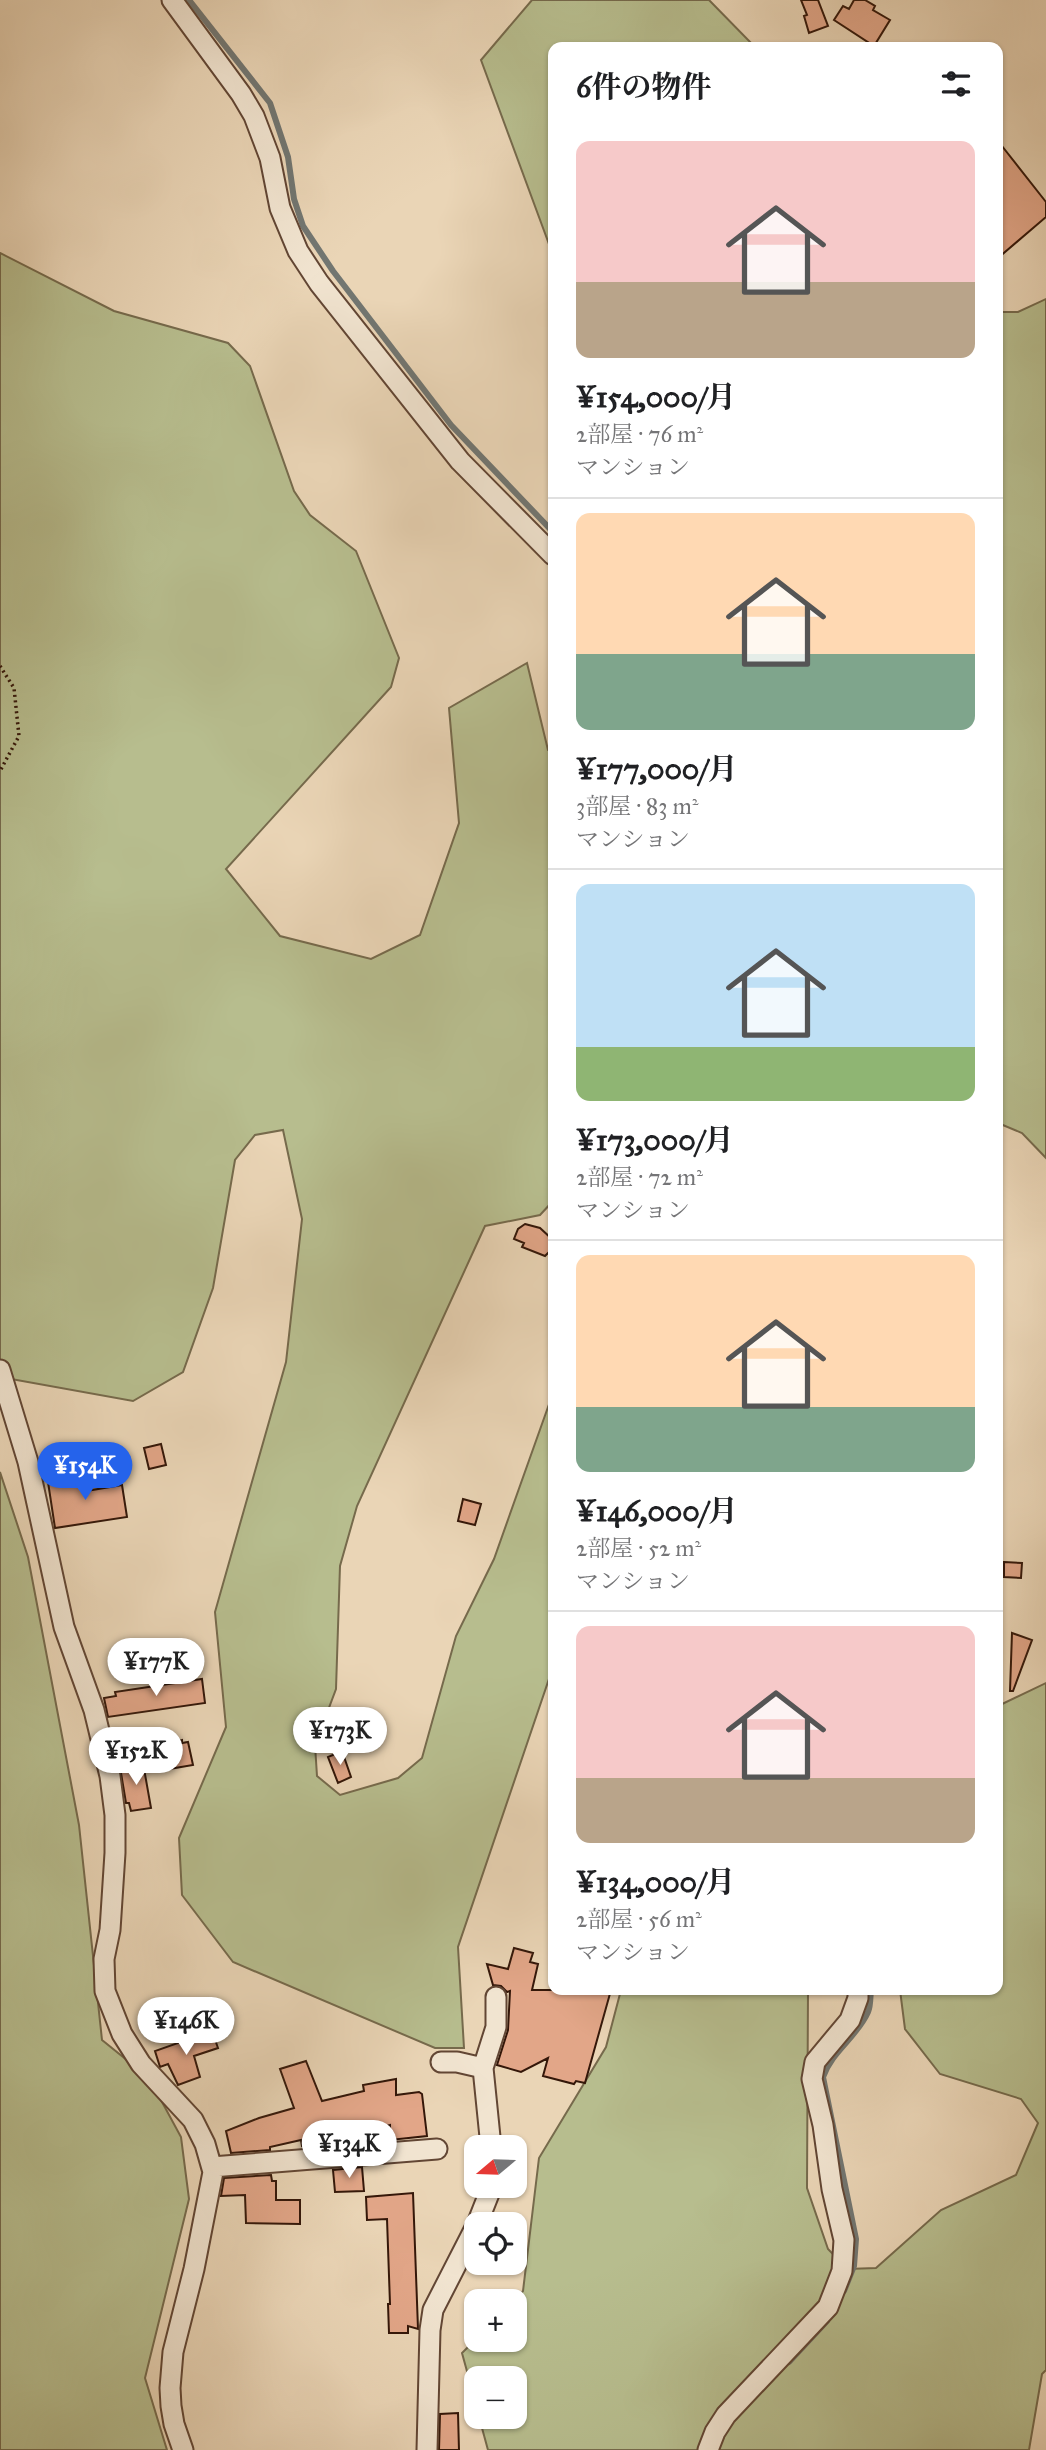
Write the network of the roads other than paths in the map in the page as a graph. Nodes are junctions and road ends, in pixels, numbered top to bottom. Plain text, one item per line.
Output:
1 (172, 0) edge
2 (548, 550) edge
3 (0, 1370) edge
4 (858, 1995) edge
5 (496, 1997) dead end
6 (441, 2062) dead end
7 (483, 2068) junction
8 (490, 2135) edge
9 (437, 2149) dead end
10 (212, 2166) junction
11 (464, 2249) edge
12 (183, 2450) edge
13 (427, 2450) edge
14 (708, 2450) edge

1 - 2 street
3 - 10 street
4 - 14 street
5 - 7 street
6 - 7 street
7 - 8 street
9 - 10 street
10 - 12 street
11 - 13 street

